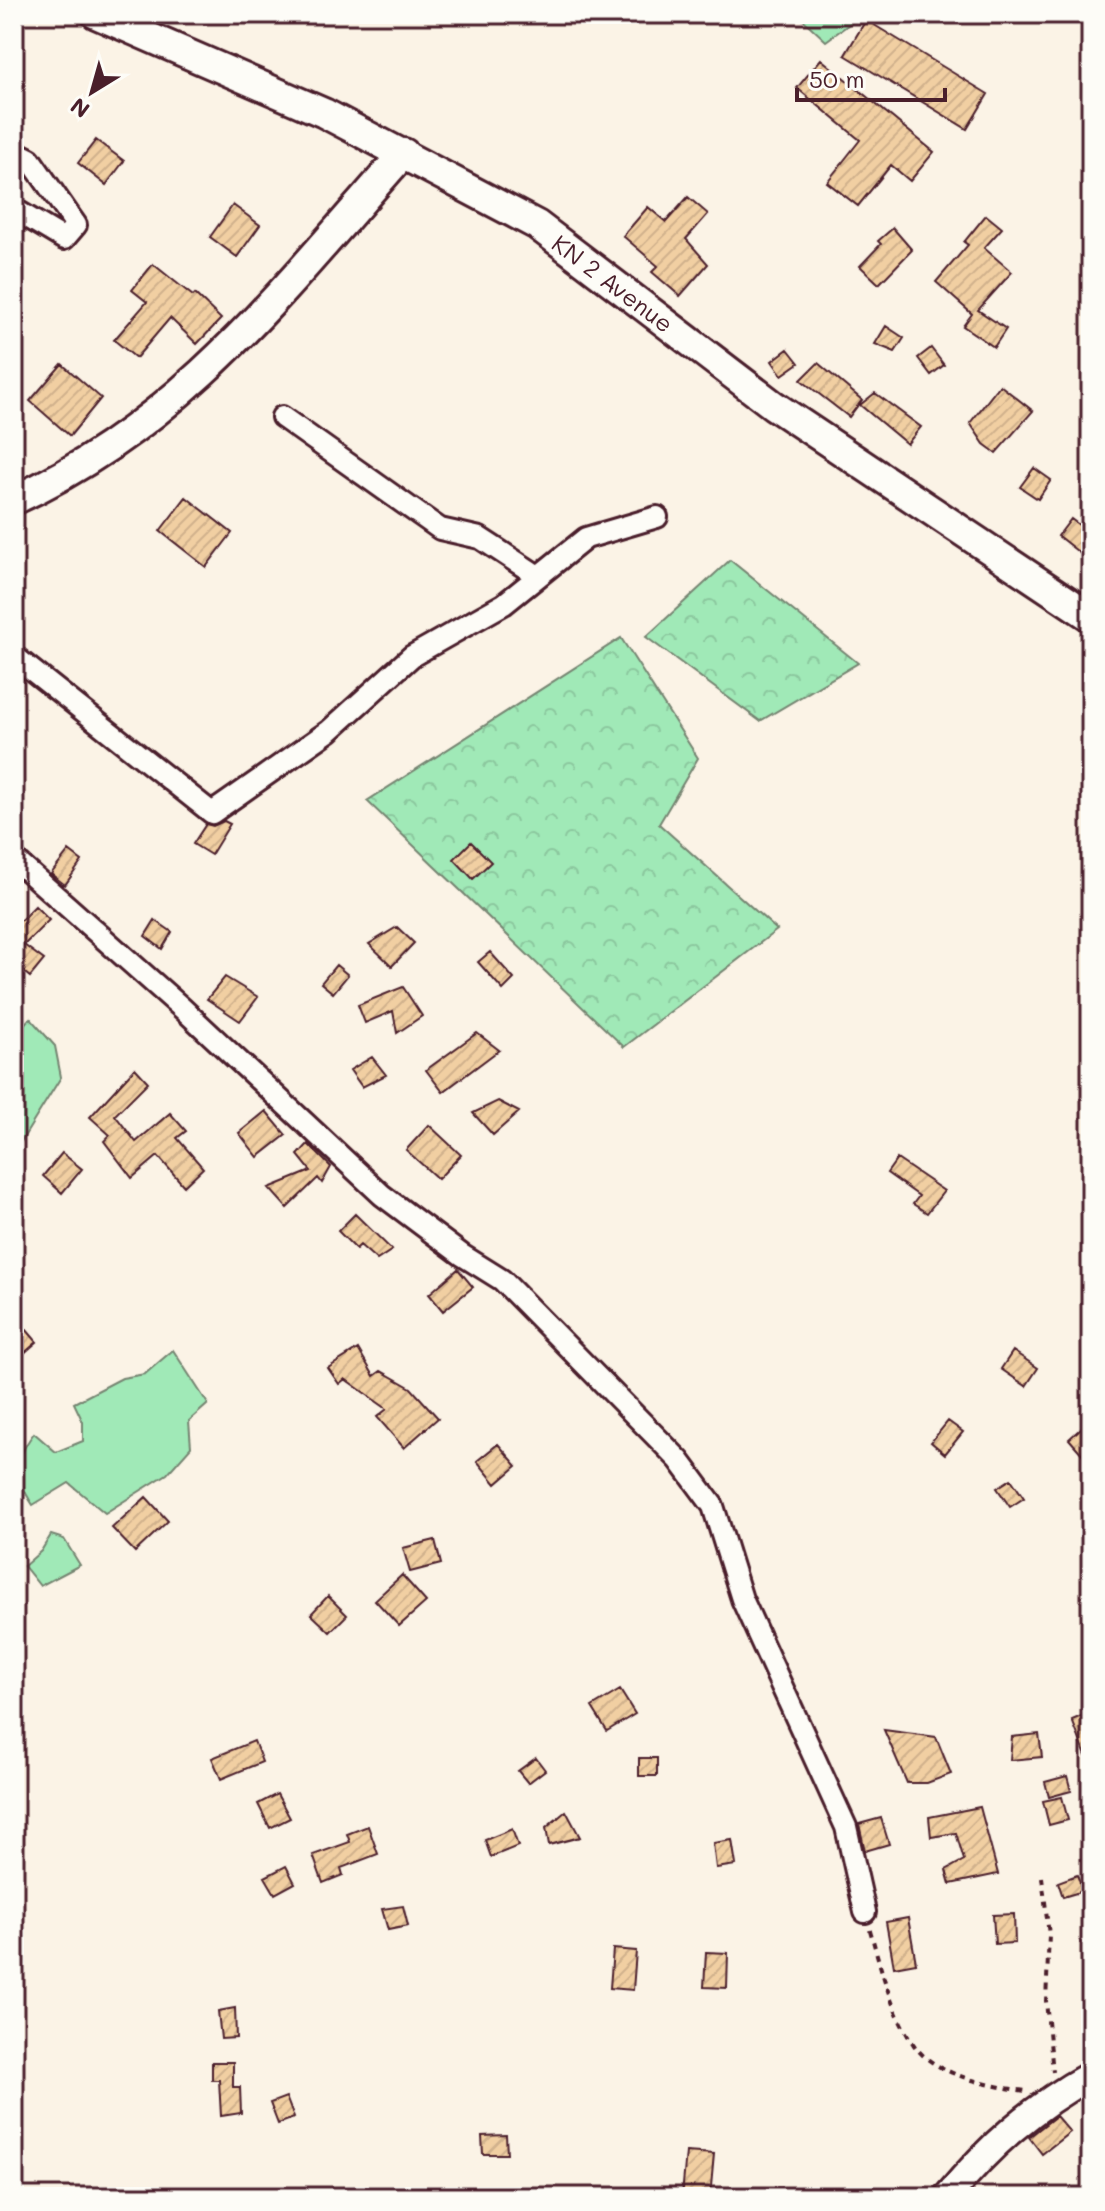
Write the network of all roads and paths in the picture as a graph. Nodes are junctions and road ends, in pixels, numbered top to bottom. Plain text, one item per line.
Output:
1 (96, 14) edge
2 (14, 151) edge
3 (404, 153) junction
4 (14, 209) edge
5 (282, 417) dead end
6 (14, 500) edge
7 (657, 517) dead end
8 (538, 576) junction
9 (1091, 617) edge
10 (14, 656) edge
11 (14, 859) edge
12 (1042, 1877) dead end
13 (865, 1912) joint
14 (1091, 2075) edge
15 (1056, 2095) junction
16 (947, 2197) edge

1 - 3 main road, KN 2 Avenue
2 - 4 street
3 - 6 main road
3 - 9 main road, KN 2 Avenue
5 - 8 street
7 - 8 street
8 - 10 street
11 - 13 street
12 - 15 path
13 - 15 path
14 - 15 street
15 - 16 street

